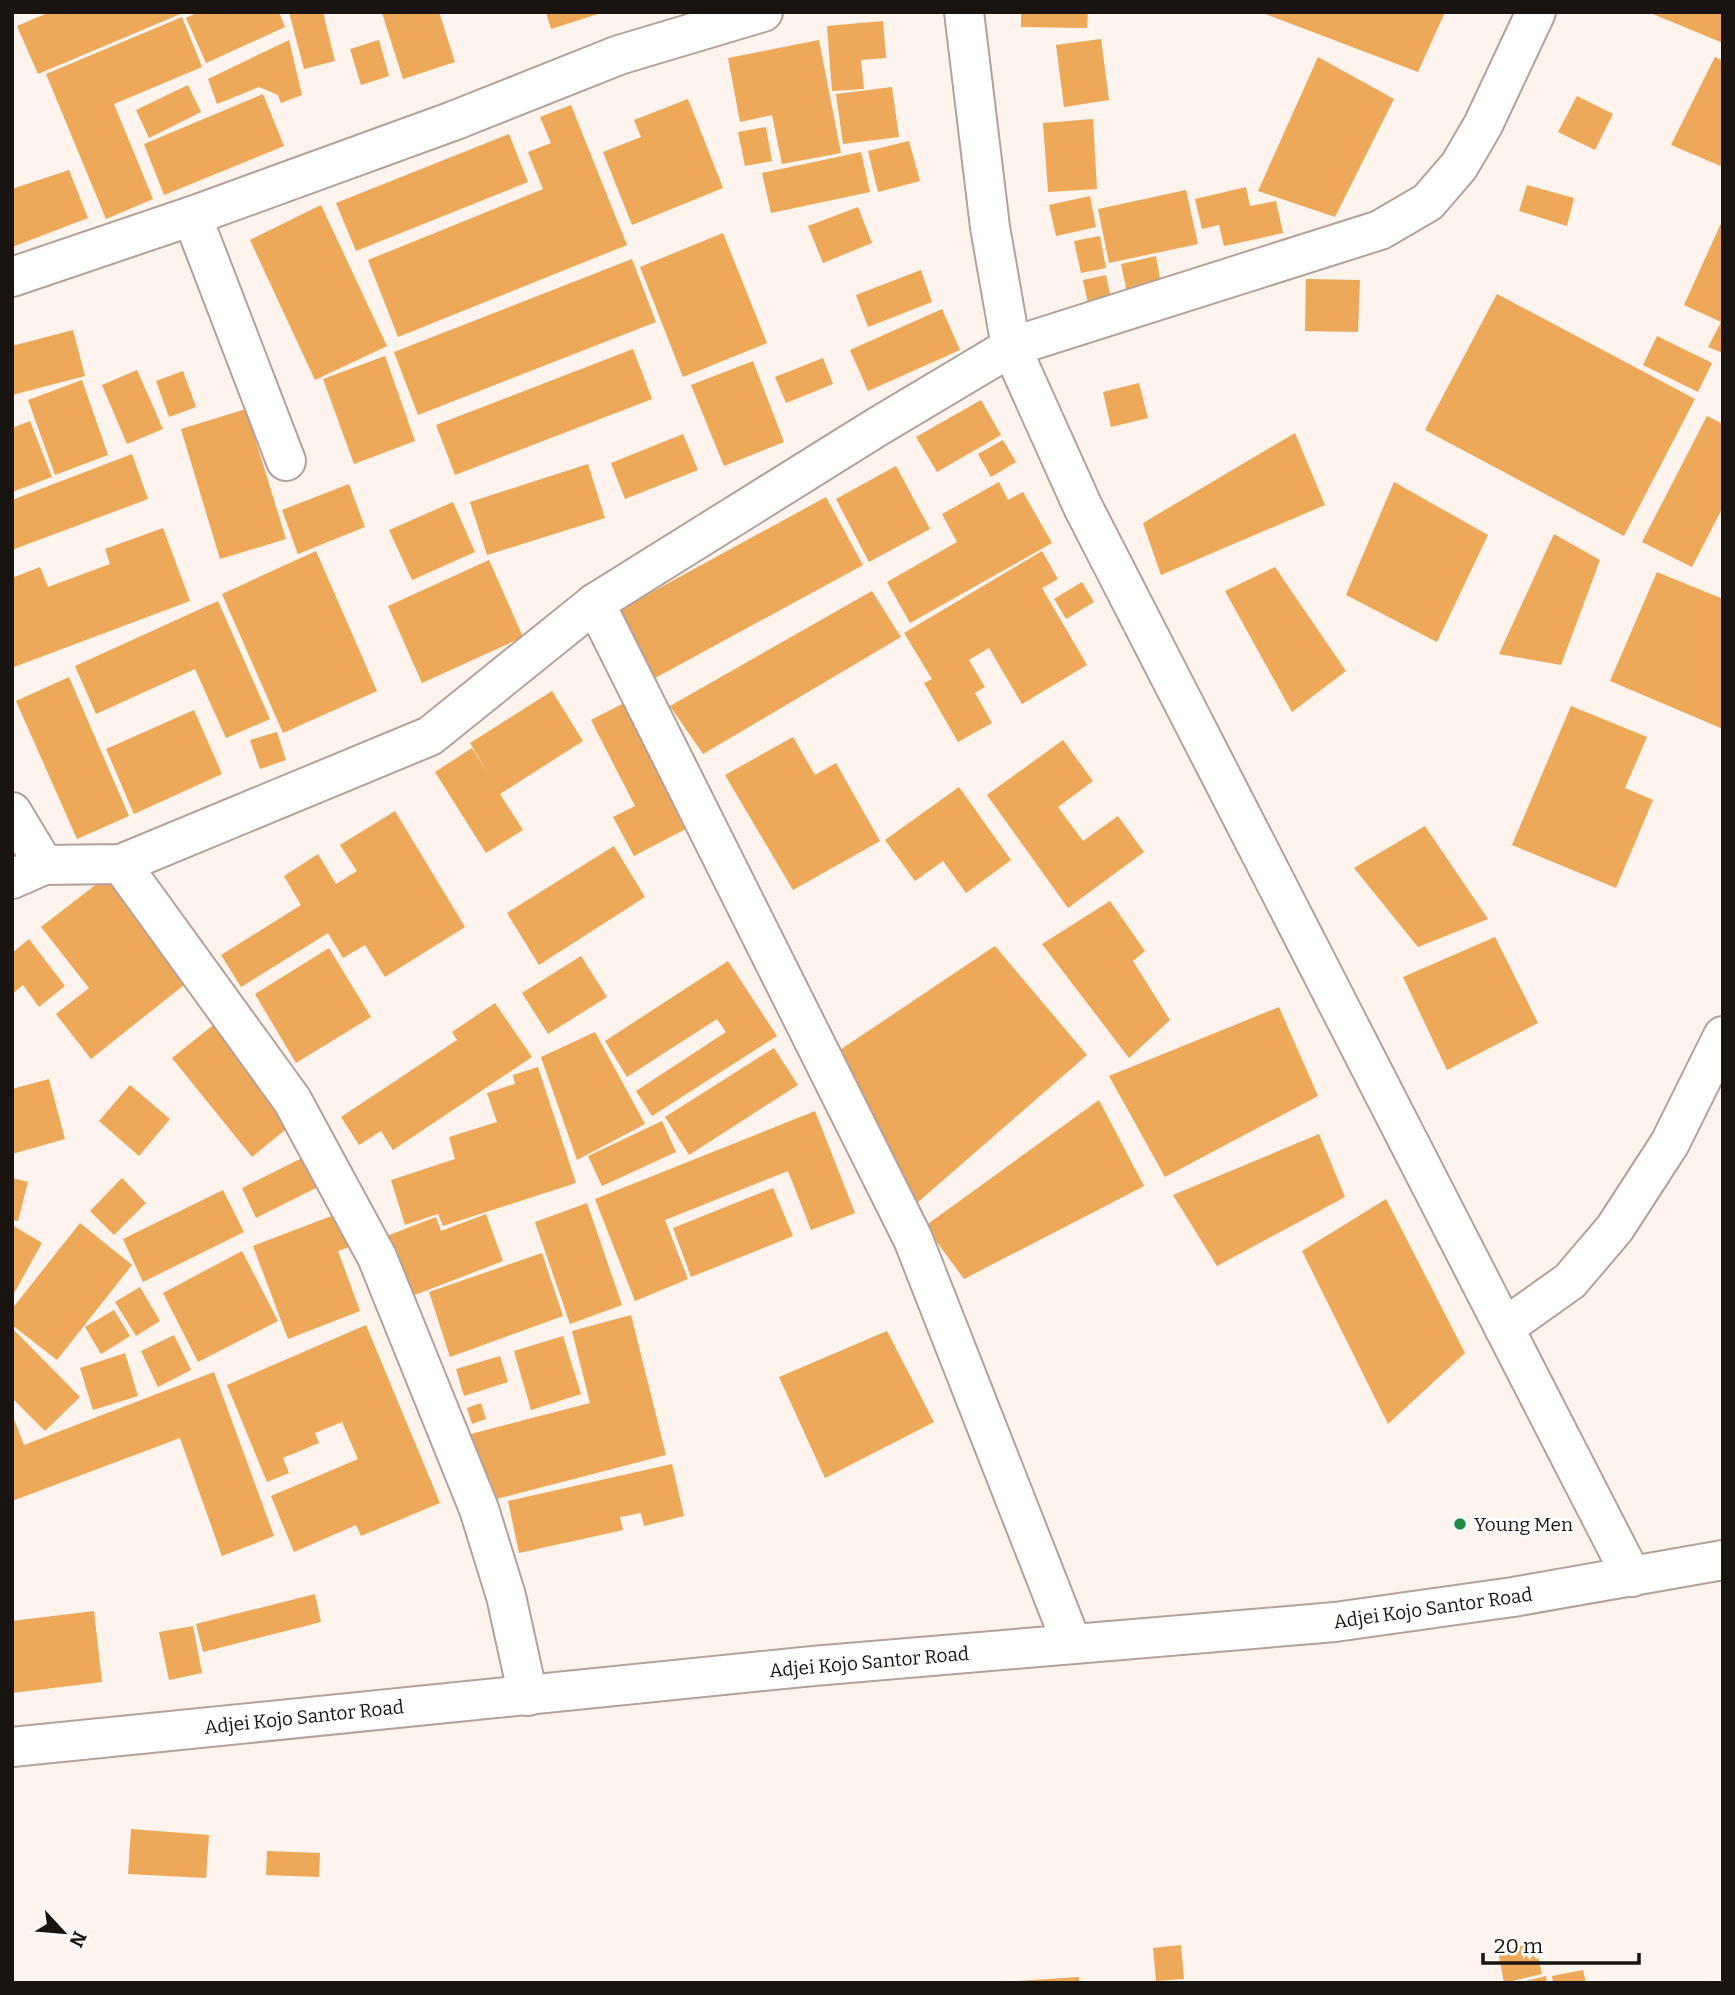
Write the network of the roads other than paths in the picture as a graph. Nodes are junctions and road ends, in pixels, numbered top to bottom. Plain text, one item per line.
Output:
1 (763, 12) edge
2 (964, 12) edge
3 (1536, 12) edge
4 (192, 216) junction
5 (12, 277) edge
6 (1011, 347) junction
7 (286, 461) dead end
8 (594, 603) junction
9 (12, 812) edge
10 (121, 864) junction
11 (28, 872) edge
12 (1723, 1036) edge
13 (1504, 1328) junction
14 (1723, 1560) edge
15 (1632, 1577) junction
16 (1072, 1644) junction
17 (528, 1696) junction
18 (12, 1747) edge

1 - 4 street
2 - 6 street
3 - 6 street
4 - 5 street
4 - 7 street
6 - 8 street
6 - 13 street
8 - 10 street
8 - 16 street
9 - 11 street
10 - 11 street
10 - 17 street
12 - 13 street
13 - 15 street
14 - 15 street, Adjei Kojo Santor Road
15 - 16 street, Adjei Kojo Santor Road
16 - 17 street, Adjei Kojo Santor Road
17 - 18 street, Adjei Kojo Santor Road

